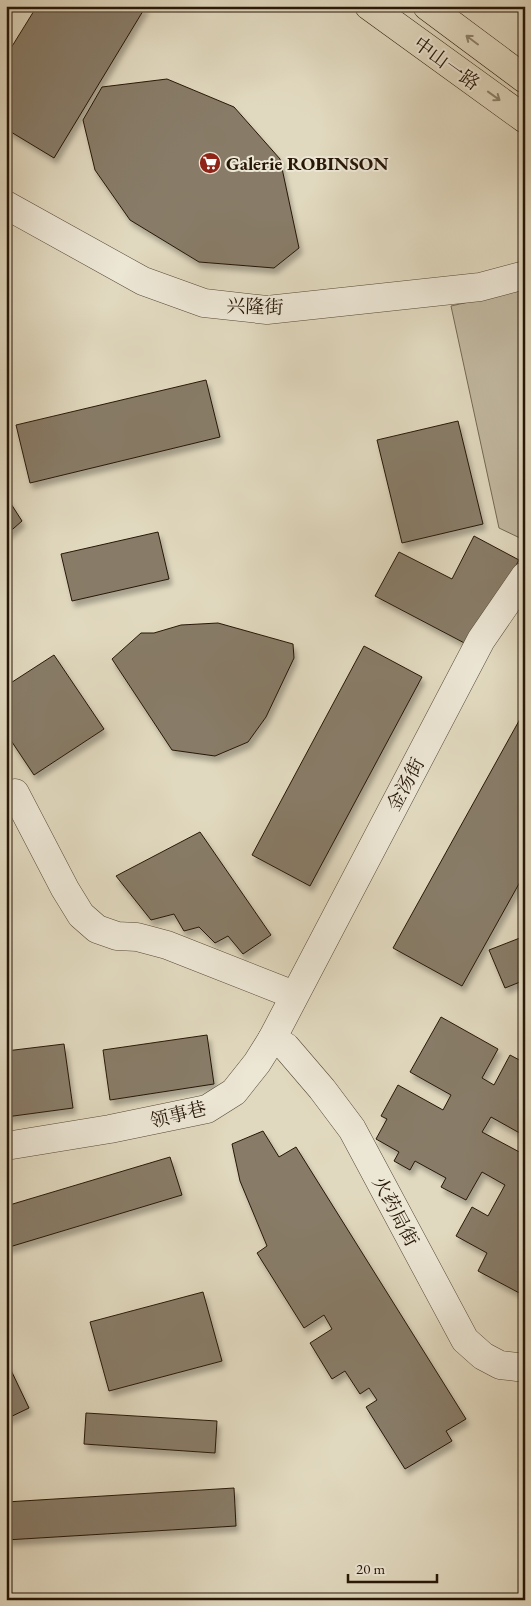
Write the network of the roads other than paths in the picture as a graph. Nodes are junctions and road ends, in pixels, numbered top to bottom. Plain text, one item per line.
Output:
1 (369, 6) edge
2 (426, 6) edge
3 (525, 79) edge
4 (525, 119) edge
5 (6, 205) edge
6 (525, 275) edge
7 (525, 576) edge
8 (15, 793) dead end
9 (294, 995) junction
10 (272, 1039) junction
11 (6, 1146) edge
12 (525, 1368) edge

1 -> 4 main road, 中山一路
3 -> 2 main road, 中山一路
5 - 6 street, 兴隆街
7 - 9 street, 金汤街
8 - 9 street
9 - 10 street, 领事巷
10 - 11 street, 领事巷
10 - 12 street, 火药局街

